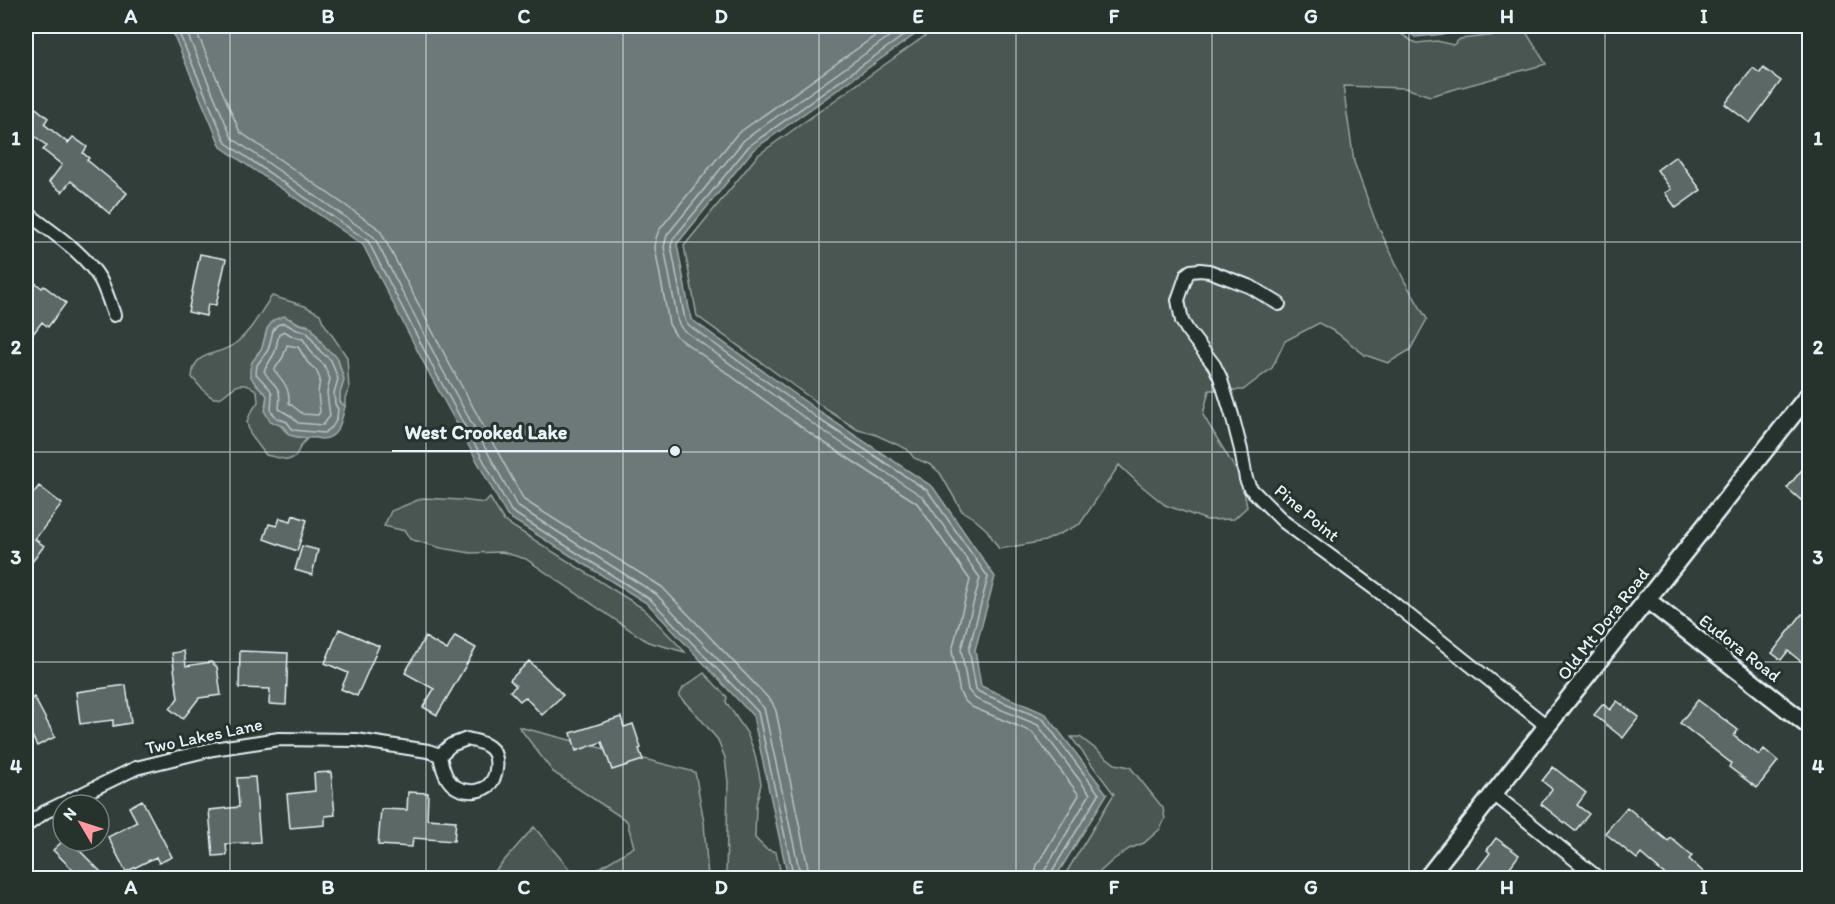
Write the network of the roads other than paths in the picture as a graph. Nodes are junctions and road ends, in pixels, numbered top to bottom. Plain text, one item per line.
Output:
1 (26, 212) edge
2 (1280, 304) dead end
3 (114, 315) dead end
4 (1809, 393) edge
5 (1646, 599) junction
6 (1548, 727) junction
7 (1809, 727) edge
8 (440, 755) junction
9 (1495, 795) junction
10 (26, 826) edge
11 (1427, 879) edge
12 (1598, 879) edge

1 - 3 street
2 - 6 street, Pine Point
4 - 5 street, Old Mt Dora Road
5 - 6 street, Old Mt Dora Road
5 - 7 street, Eudora Road
6 - 9 street, Old Mt Dora Road
8 - 8 street
8 - 10 street, Two Lakes Lane
9 - 11 street, Old Mt Dora Road
9 - 12 street

